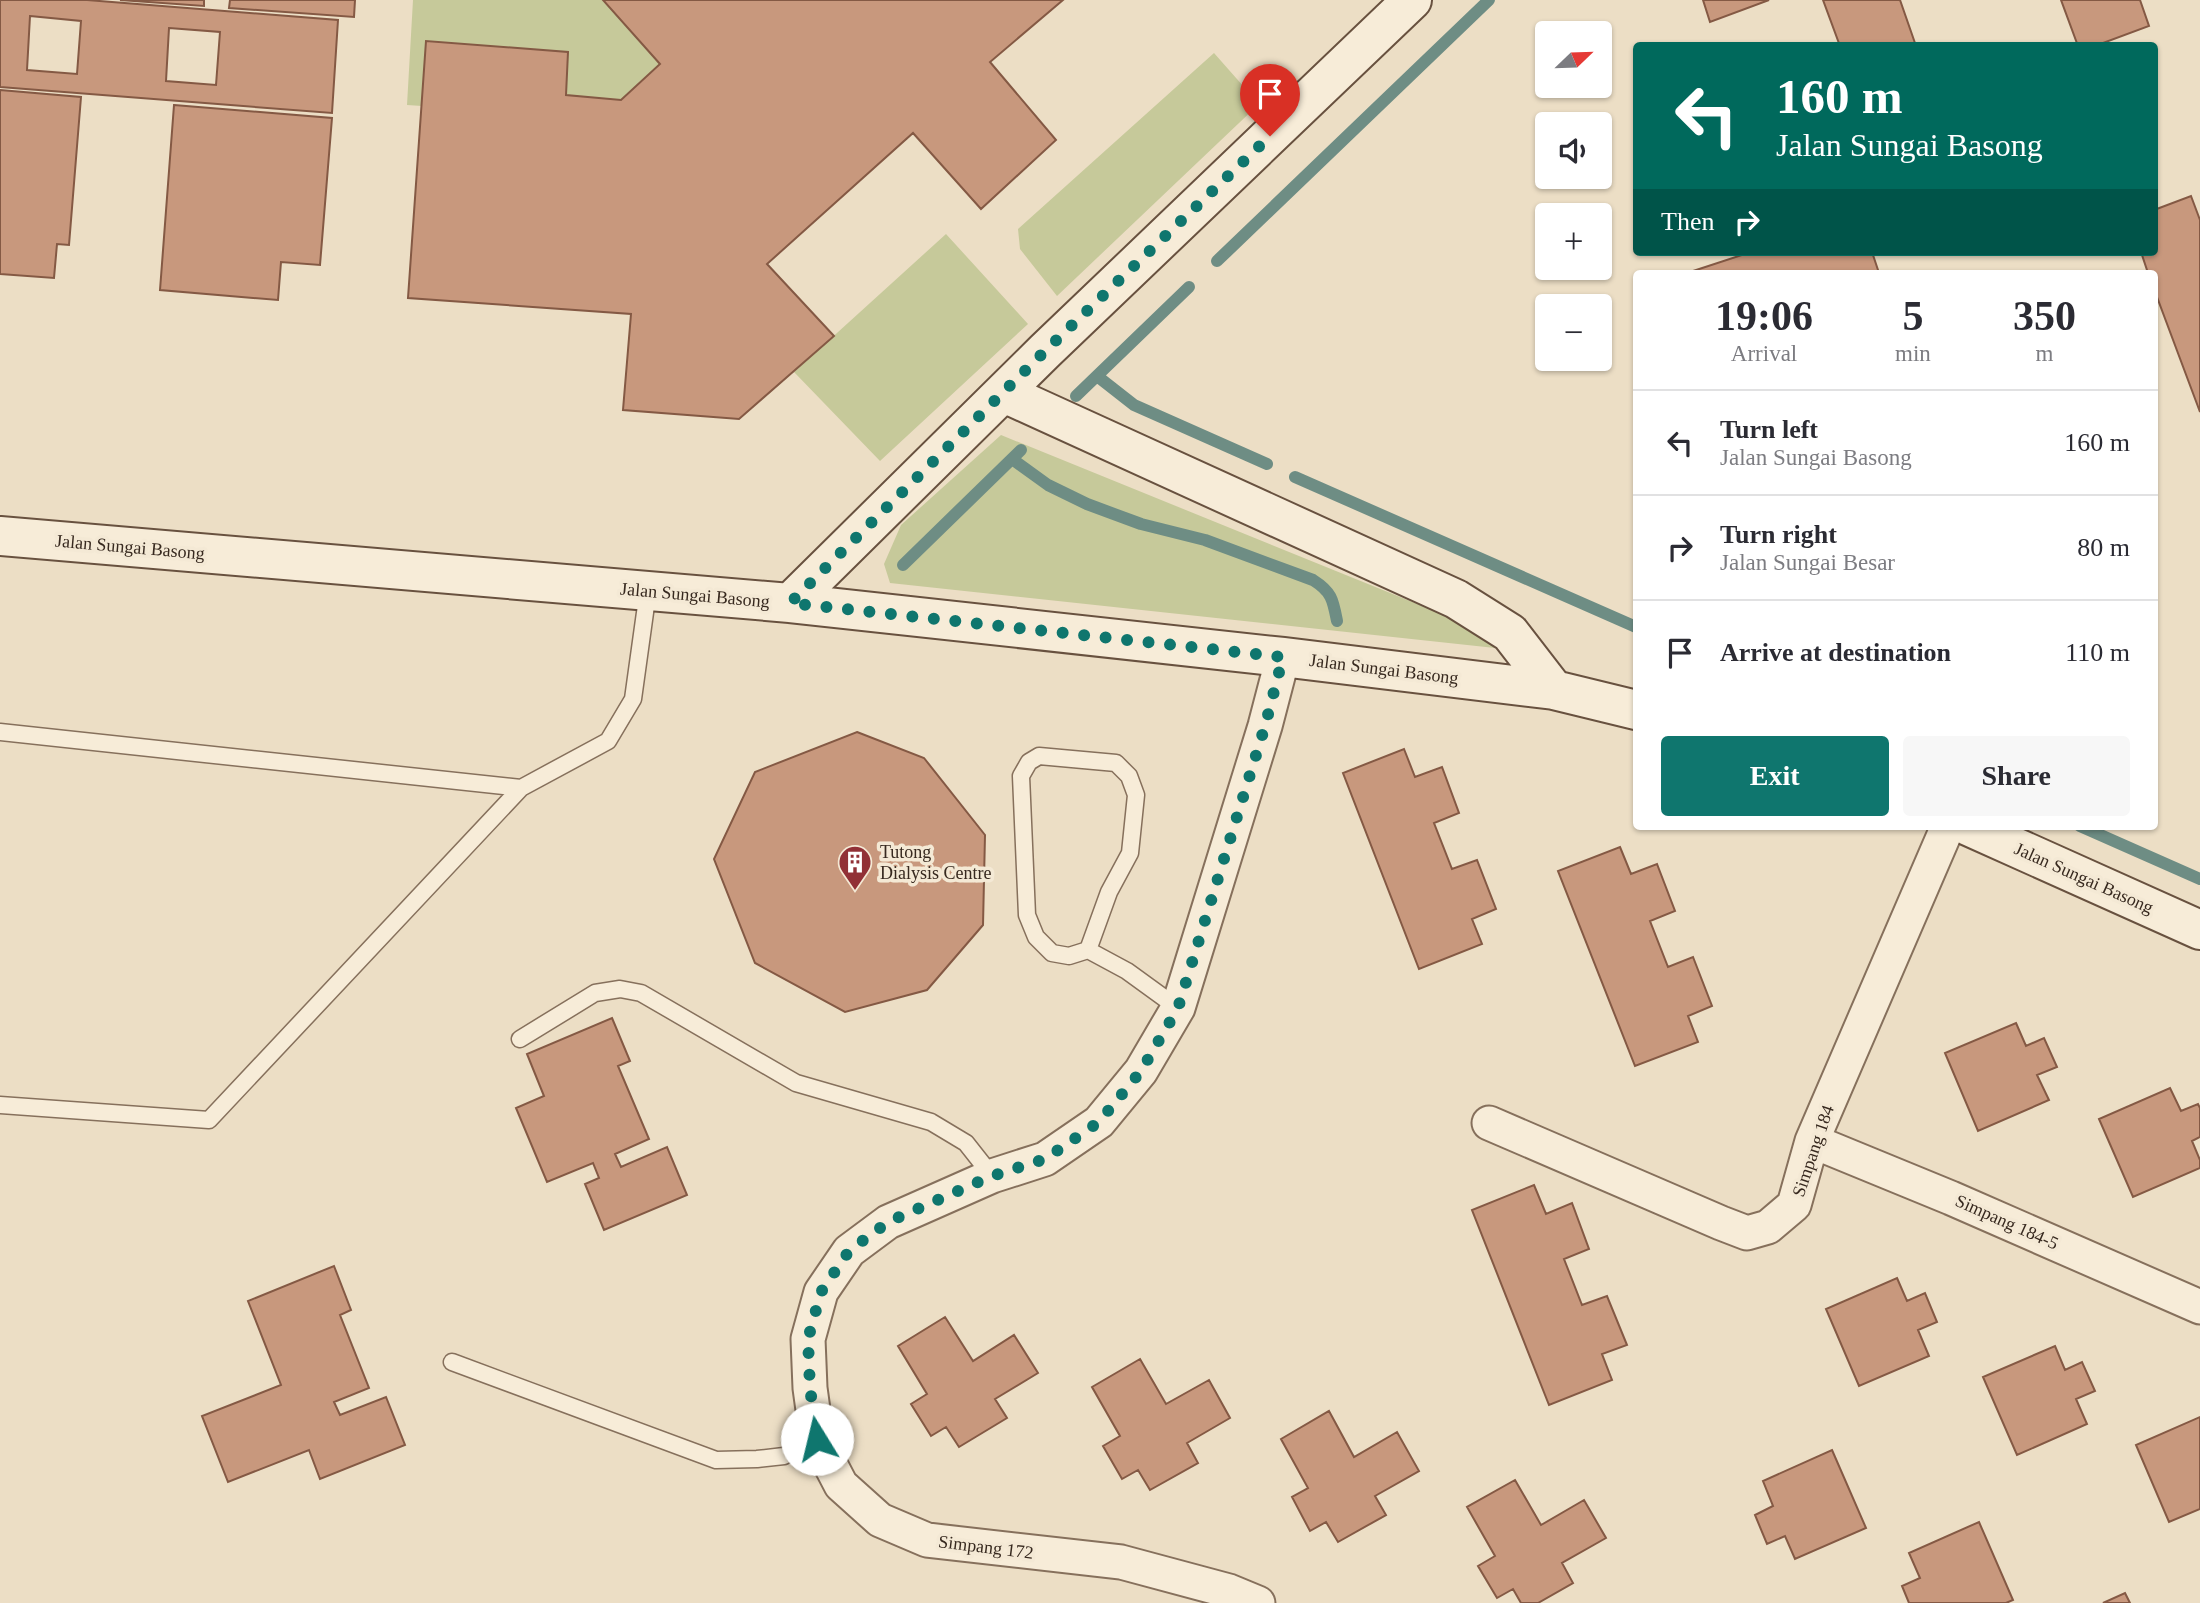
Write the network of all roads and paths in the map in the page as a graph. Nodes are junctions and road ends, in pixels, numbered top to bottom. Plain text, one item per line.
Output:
1 (1412, 0) edge
2 (1004, 393) junction
3 (0, 536) edge
4 (648, 591) junction
5 (790, 603) junction
6 (1283, 657) junction
7 (1554, 690) junction
8 (1633, 709) edge
9 (0, 732) edge
10 (522, 788) junction
11 (1966, 830) edge
12 (1974, 830) edge
13 (2200, 930) edge
14 (1088, 950) junction
15 (1178, 1008) junction
16 (520, 1039) dead end
17 (0, 1105) edge
18 (1489, 1123) dead end
19 (1812, 1141) junction
20 (992, 1176) junction
21 (2200, 1307) edge
22 (452, 1362) dead end
23 (817, 1439) junction
24 (1258, 1603) edge

1 - 2 street
2 - 5 street
2 - 7 street
3 - 4 street, Jalan Sungai Basong
4 - 5 street, Jalan Sungai Basong
4 - 10 lane
5 - 6 street, Jalan Sungai Basong
6 - 7 street, Jalan Sungai Basong
6 - 15 street, Simpang 172
7 - 8 street, Jalan Sungai Basong
9 - 10 lane
10 - 17 lane
11 - 19 street, Simpang 184
12 - 13 street, Jalan Sungai Basong
14 - 14 lane
14 - 15 lane
15 - 20 street, Simpang 172
16 - 20 lane
18 - 19 street, Simpang 184
19 - 21 street, Simpang 184-5
20 - 23 street, Simpang 172
22 - 23 lane
23 - 24 street, Simpang 172

